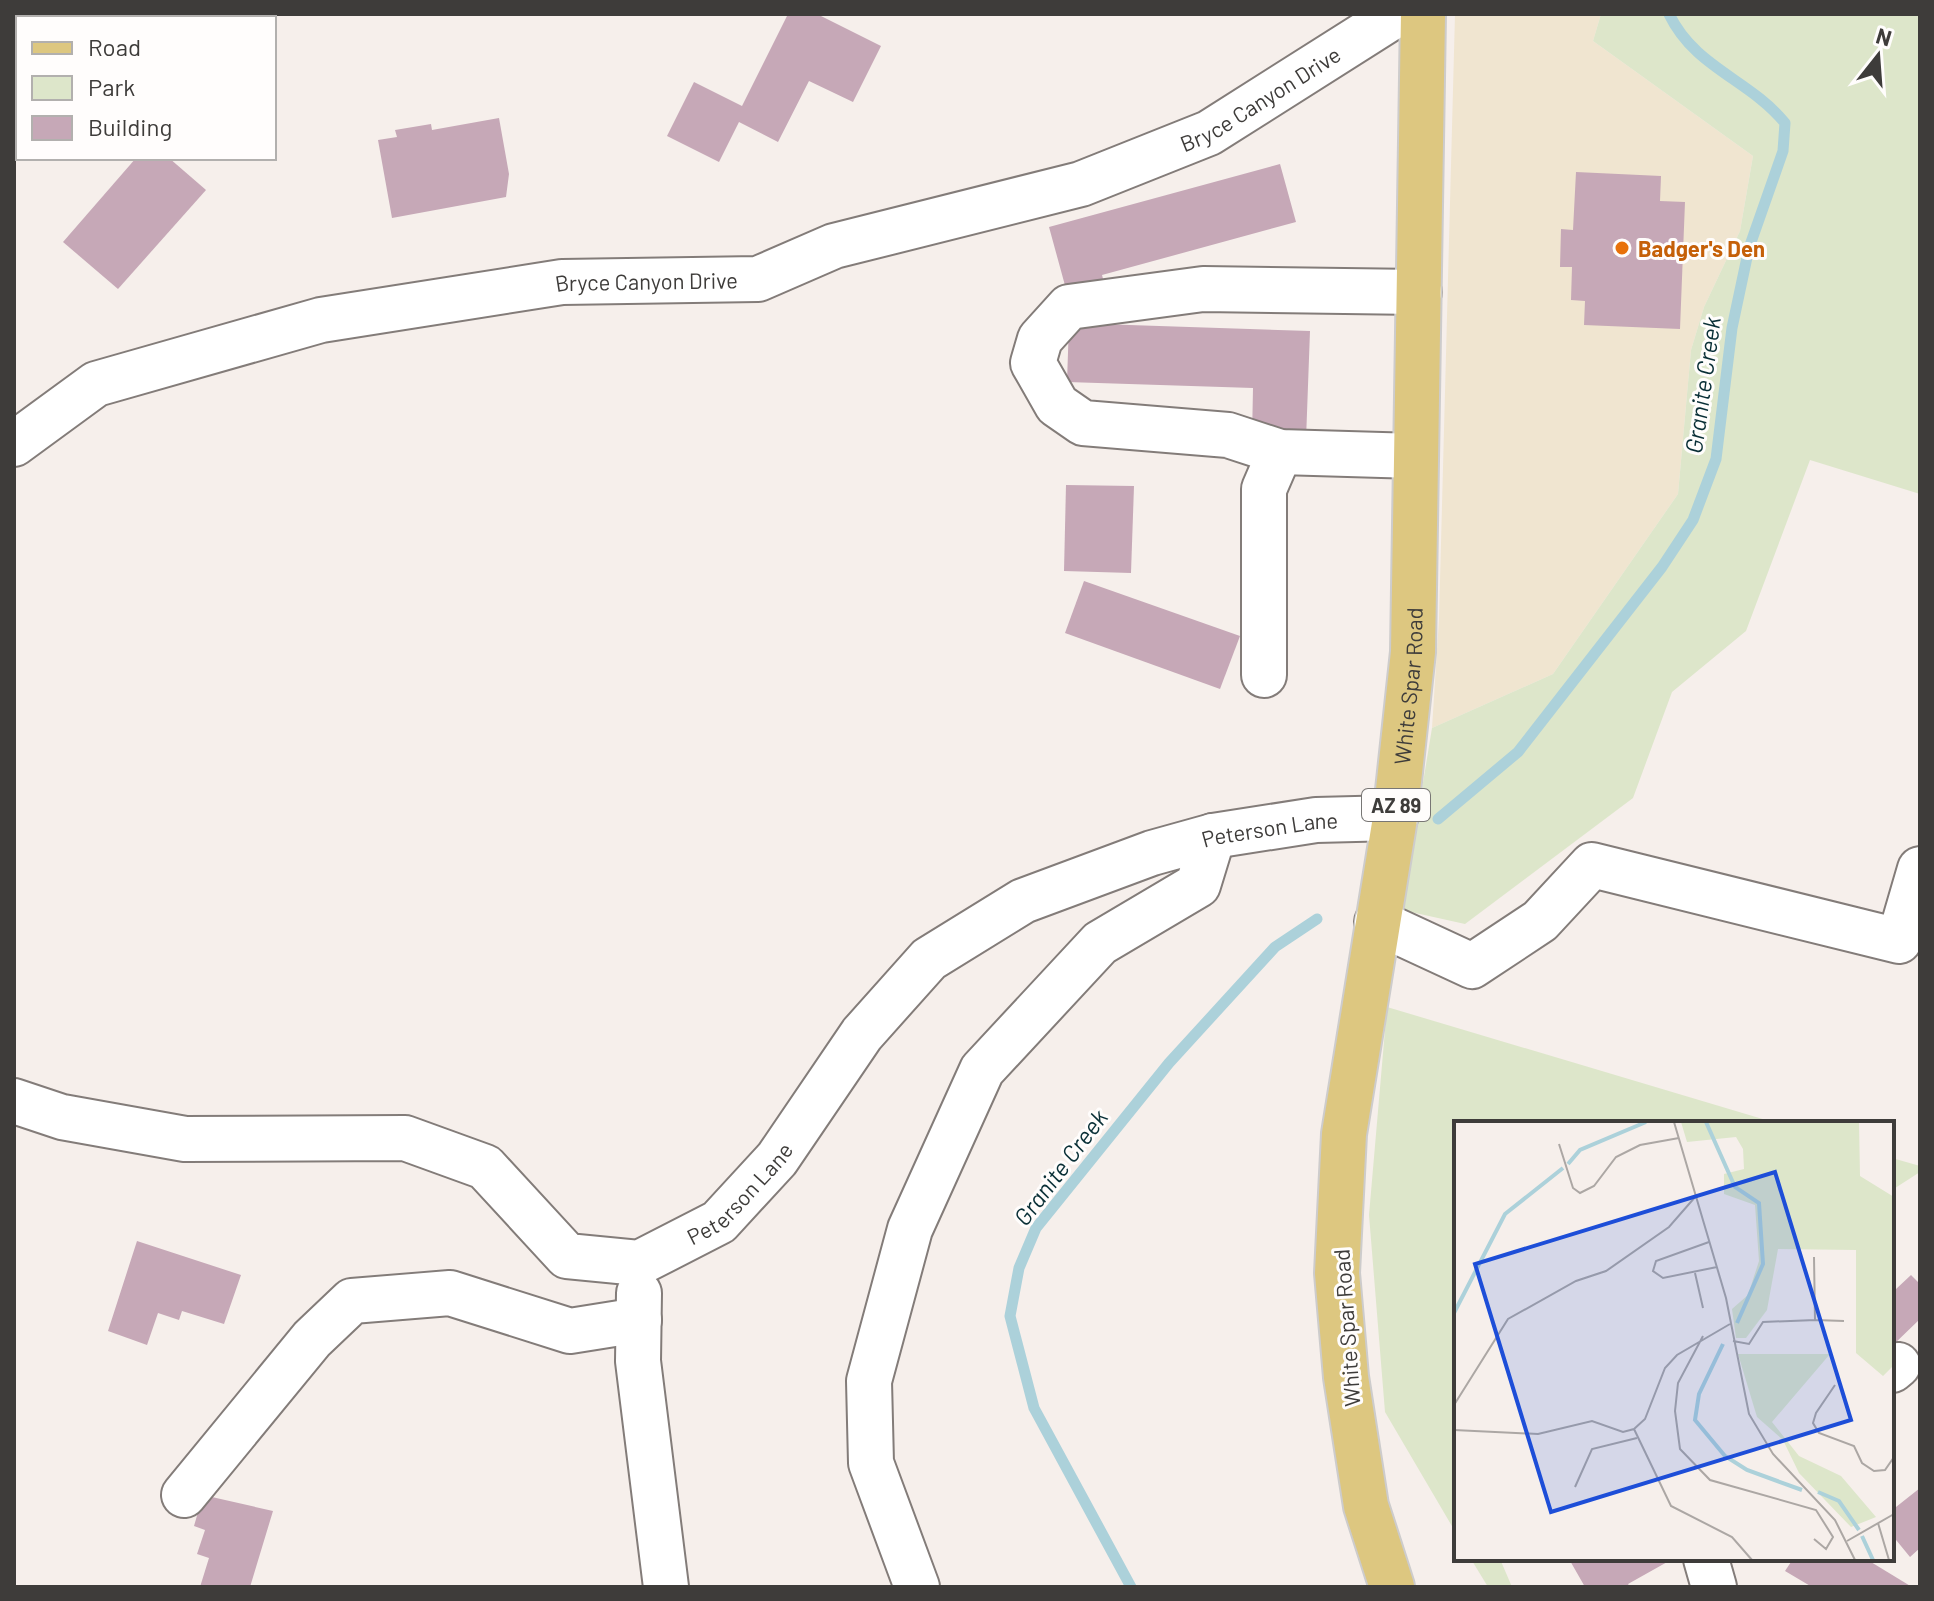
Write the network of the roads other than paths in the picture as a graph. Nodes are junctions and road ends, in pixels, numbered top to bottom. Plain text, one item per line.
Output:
1 (1397, 14) edge
2 (1423, 14) edge
3 (1419, 292) junction
4 (14, 444) edge
5 (1280, 452) junction
6 (1416, 456) junction
7 (1264, 675) dead end
8 (1395, 818) junction
9 (1213, 836) junction
10 (1920, 869) edge
11 (1377, 922) junction
12 (1910, 944) edge
13 (14, 1101) edge
14 (639, 1263) junction
15 (639, 1320) junction
16 (184, 1495) dead end
17 (1707, 1561) edge
18 (666, 1587) edge
19 (917, 1587) edge
20 (1392, 1587) edge
21 (1714, 1587) edge

1 - 4 street, Bryce Canyon Drive
2 - 3 main road, White Spar Road / AZ 89
3 - 5 street
3 - 6 main road, White Spar Road / AZ 89
5 - 6 street
5 - 7 street
6 - 8 main road, White Spar Road / AZ 89
8 - 9 street, Peterson Lane
8 - 11 main road, White Spar Road / AZ 89
9 - 14 street, Peterson Lane
9 - 19 street
10 - 12 street
11 - 12 street
11 - 20 main road, White Spar Road / AZ 89
13 - 14 street
14 - 15 street
15 - 16 street
15 - 18 street
17 - 21 street

